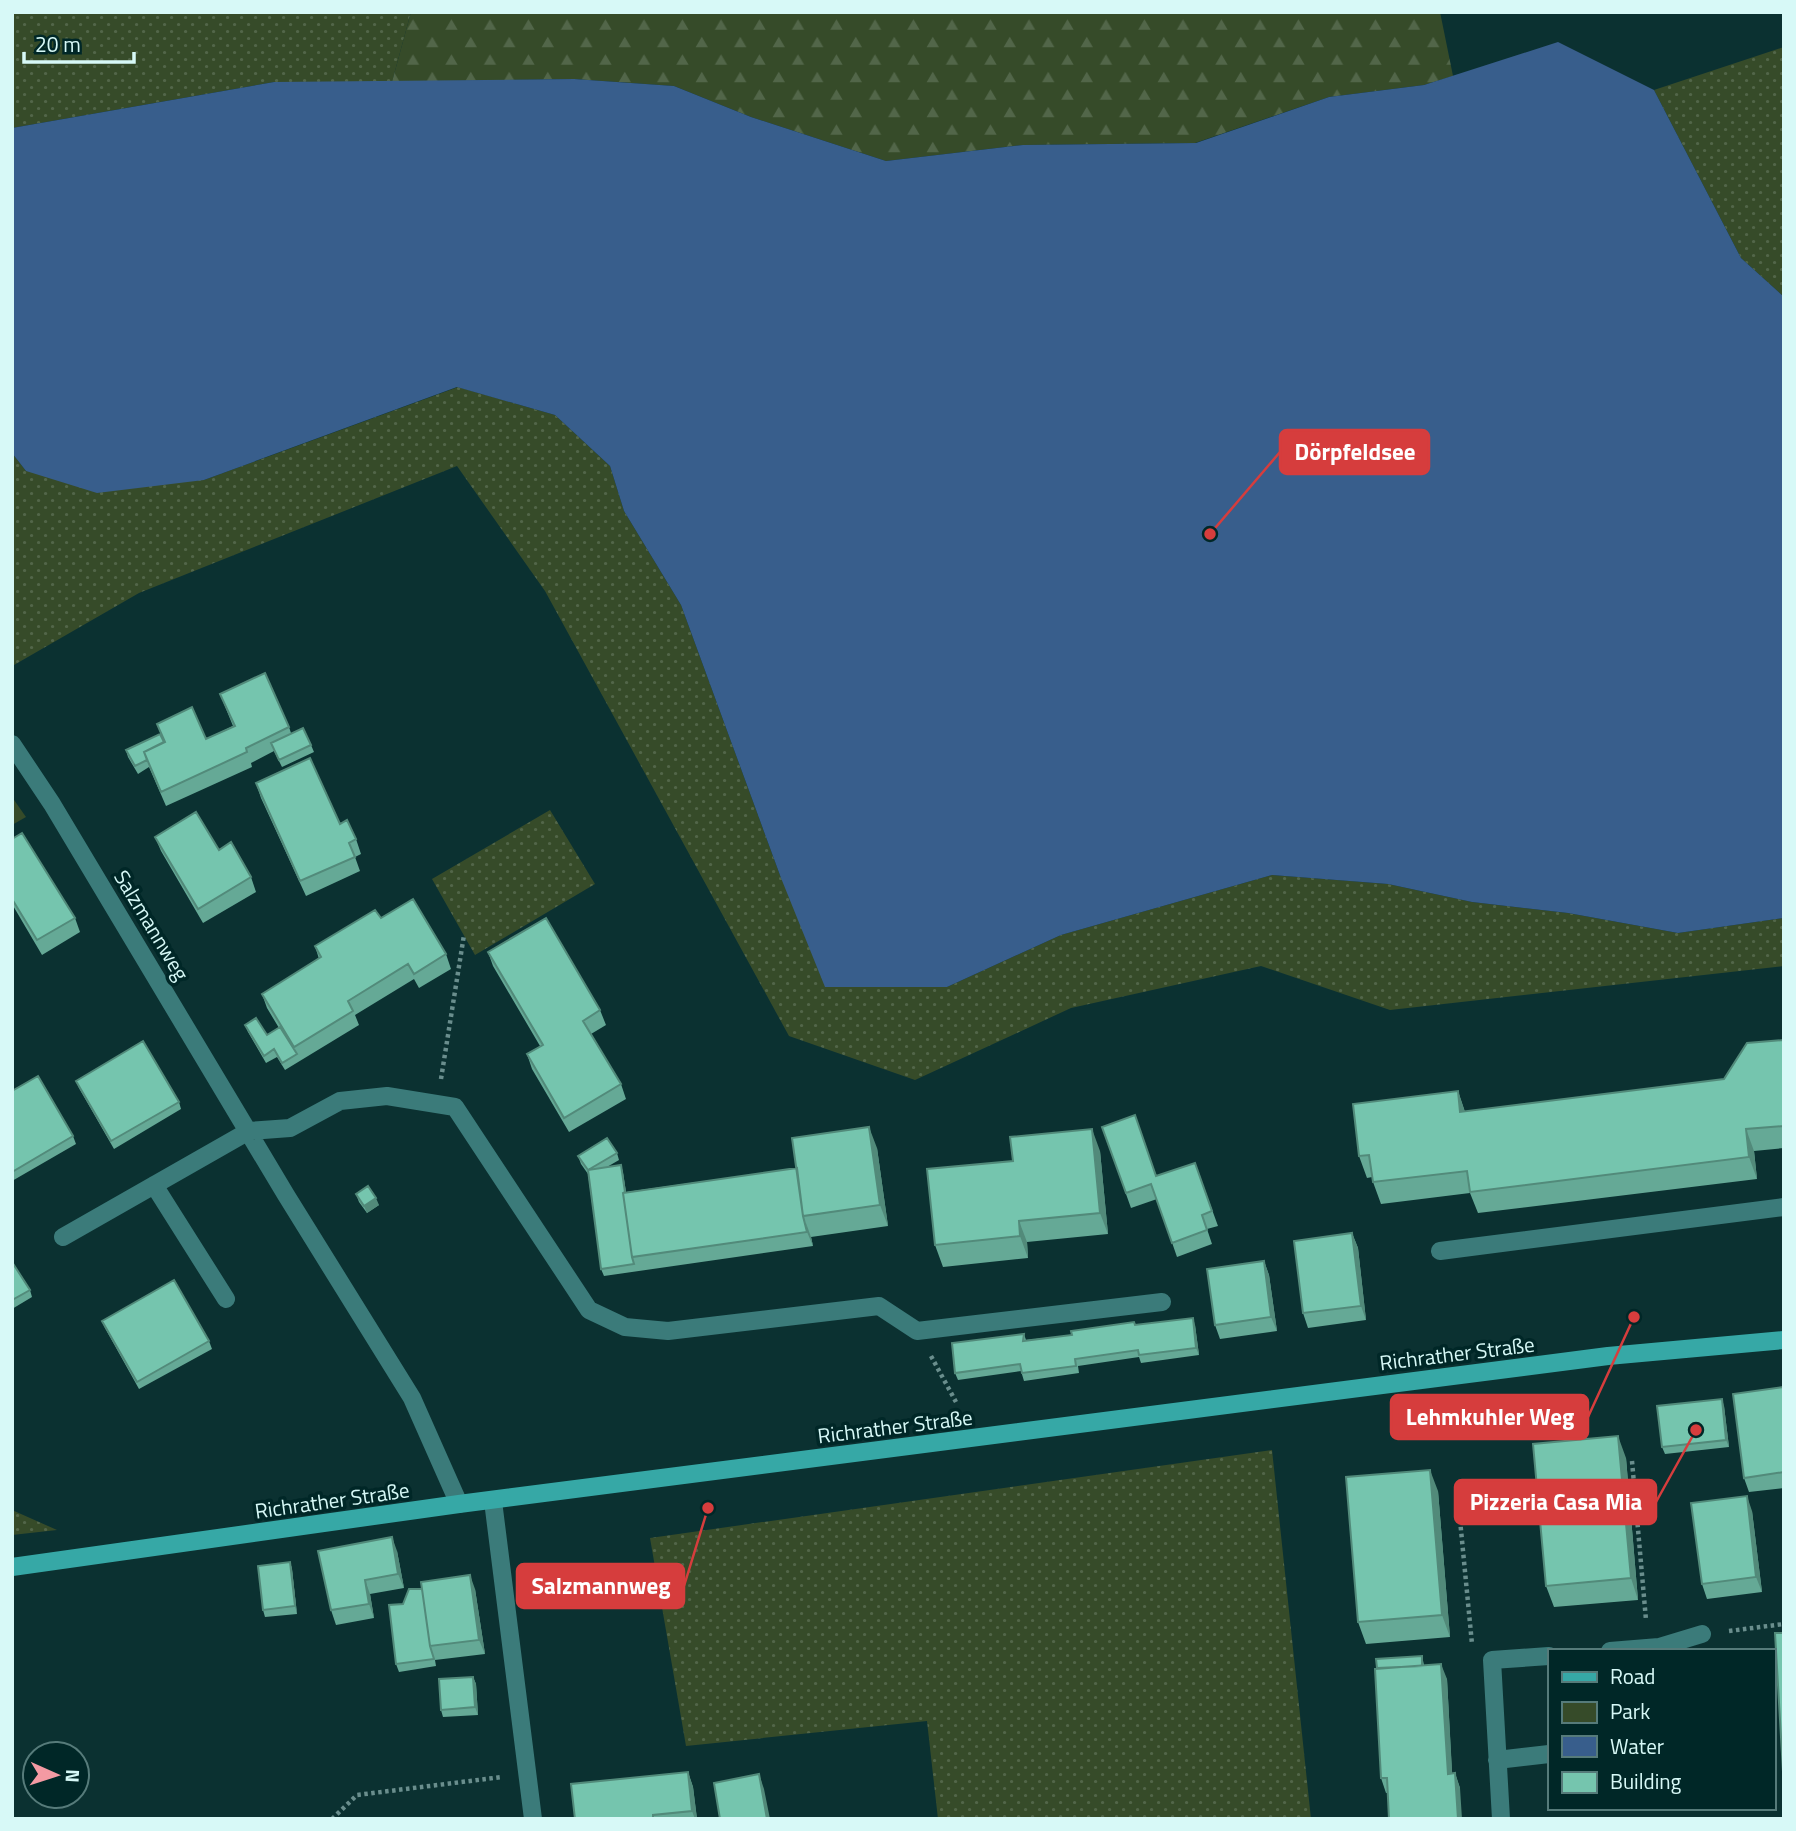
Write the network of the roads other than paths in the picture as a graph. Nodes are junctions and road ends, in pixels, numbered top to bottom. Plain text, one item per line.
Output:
1 (12, 744) edge
2 (249, 1131) junction
3 (154, 1185) junction
4 (1784, 1207) edge
5 (64, 1237) dead end
6 (1440, 1251) dead end
7 (226, 1299) dead end
8 (1162, 1302) dead end
9 (1784, 1340) edge
10 (493, 1501) junction
11 (459, 1504) junction
12 (12, 1567) edge
13 (1702, 1634) road end
14 (1656, 1648) edge
15 (1548, 1656) edge
16 (1548, 1754) edge
17 (1497, 1760) junction
18 (533, 1819) edge
19 (1501, 1819) edge

1 - 2 street, Salzmannweg
2 - 3 street
2 - 8 street
2 - 11 street, Salzmannweg
3 - 5 street
3 - 7 street
4 - 6 street
9 - 10 main road, Richrather Straße
10 - 11 main road, Richrather Straße
10 - 18 street
11 - 12 main road, Richrather Straße
13 - 14 street
15 - 17 street
16 - 17 street
17 - 19 street

